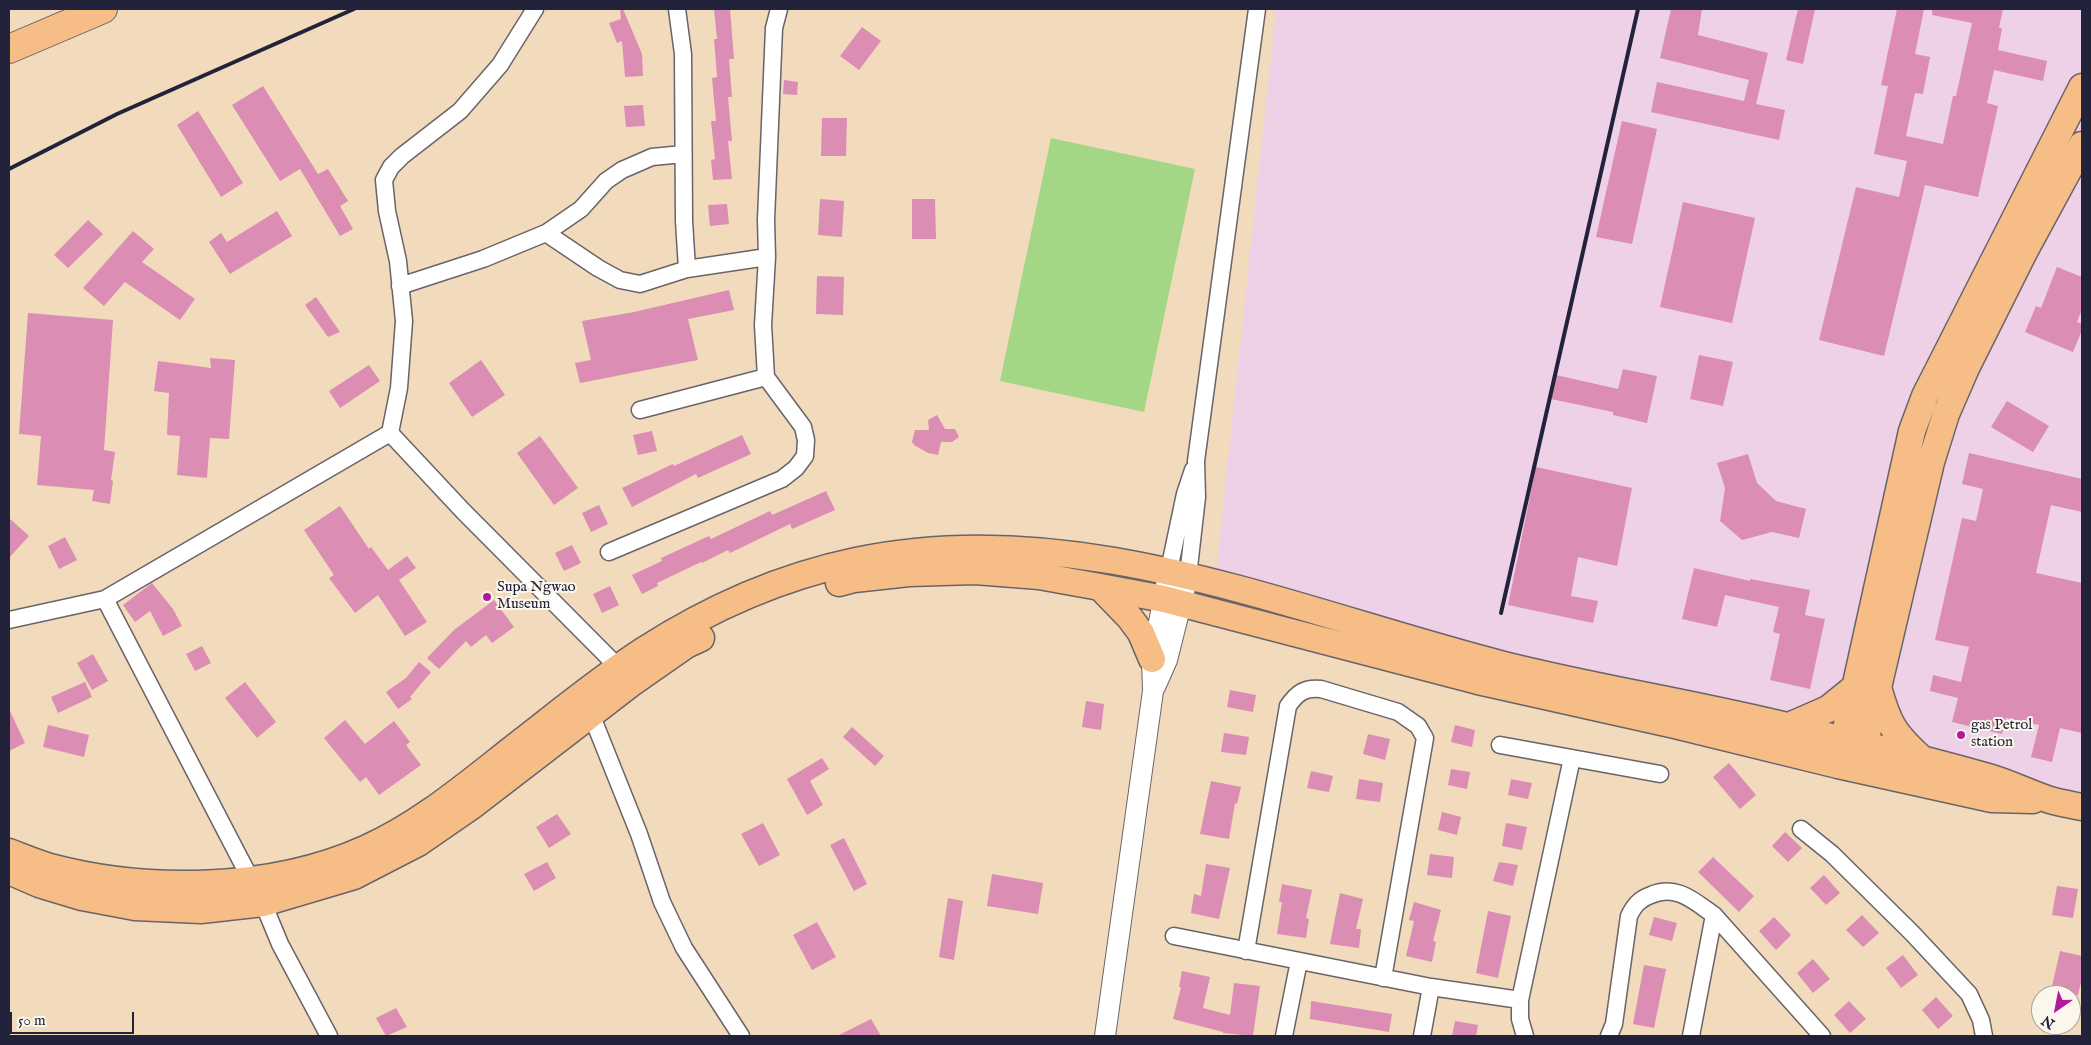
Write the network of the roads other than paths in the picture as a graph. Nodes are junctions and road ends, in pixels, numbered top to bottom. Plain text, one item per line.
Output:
1 (64, 9) edge
2 (102, 9) edge
3 (536, 9) edge
4 (677, 9) edge
5 (780, 9) edge
6 (1257, 9) edge
7 (9, 32) edge
8 (9, 49) edge
9 (2082, 88) edge
10 (2082, 145) edge
11 (683, 154) junction
12 (546, 233) junction
13 (2015, 245) junction
14 (767, 257) junction
15 (687, 269) junction
16 (400, 286) junction
17 (766, 377) junction
18 (640, 410) dead end
19 (390, 433) junction
20 (609, 552) dead end
21 (1178, 573) junction
22 (1100, 587) junction
23 (105, 599) junction
24 (1173, 602) junction
25 (9, 620) edge
26 (1152, 660) junction
27 (626, 675) junction
28 (1866, 687) junction
29 (1153, 691) junction
30 (591, 714) junction
31 (1789, 726) junction
32 (1500, 745) dead end
33 (1851, 755) junction
34 (1572, 758) junction
35 (1923, 760) junction
36 (1660, 774) dead end
37 (2051, 800) junction
38 (2082, 807) edge
39 (1801, 829) dead end
40 (9, 852) edge
41 (9, 871) edge
42 (251, 879) junction
43 (263, 902) junction
44 (1714, 915) junction
45 (1174, 936) dead end
46 (1246, 951) junction
47 (1299, 961) junction
48 (1383, 978) junction
49 (1431, 987) junction
50 (1520, 1000) junction
51 (329, 1036) edge
52 (741, 1036) edge
53 (1105, 1036) edge
54 (1284, 1036) edge
55 (1422, 1036) edge
56 (1525, 1036) edge
57 (1609, 1036) edge
58 (1691, 1036) edge
59 (1822, 1036) edge
60 (1984, 1036) edge

1 - 7 highway
2 - 8 highway
3 - 16 street
4 - 11 street
5 - 14 street
6 - 21 street
9 - 13 main road
10 - 13 main road
11 - 12 street
11 - 15 street
12 - 15 street
12 - 16 street
13 - 28 main road
14 - 15 street
14 - 17 street
16 - 19 street
17 - 18 street
17 - 20 street
19 - 23 street
19 - 27 street
21 - 24 street
21 - 27 main road
21 - 31 main road
22 - 24 main road
22 - 26 main road
22 - 27 main road
23 - 25 street
23 - 42 street
24 - 26 street
24 - 29 street
24 - 33 main road
26 - 29 street
27 - 30 main road
27 - 42 main road
28 - 31 main road
28 - 33 main road
28 - 35 main road
29 - 53 street
30 - 43 main road
30 - 52 street
31 - 33 main road
32 - 34 street
33 - 35 main road
33 - 37 main road
34 - 36 street
34 - 50 street
35 - 37 main road
37 - 38 main road
39 - 60 street
40 - 42 main road
41 - 43 main road
42 - 43 street
43 - 51 street
44 - 57 street
44 - 58 street
44 - 59 street
45 - 46 street
46 - 47 street
46 - 48 street
47 - 48 street
47 - 54 street
48 - 49 street
49 - 50 street
49 - 55 street
50 - 56 street

